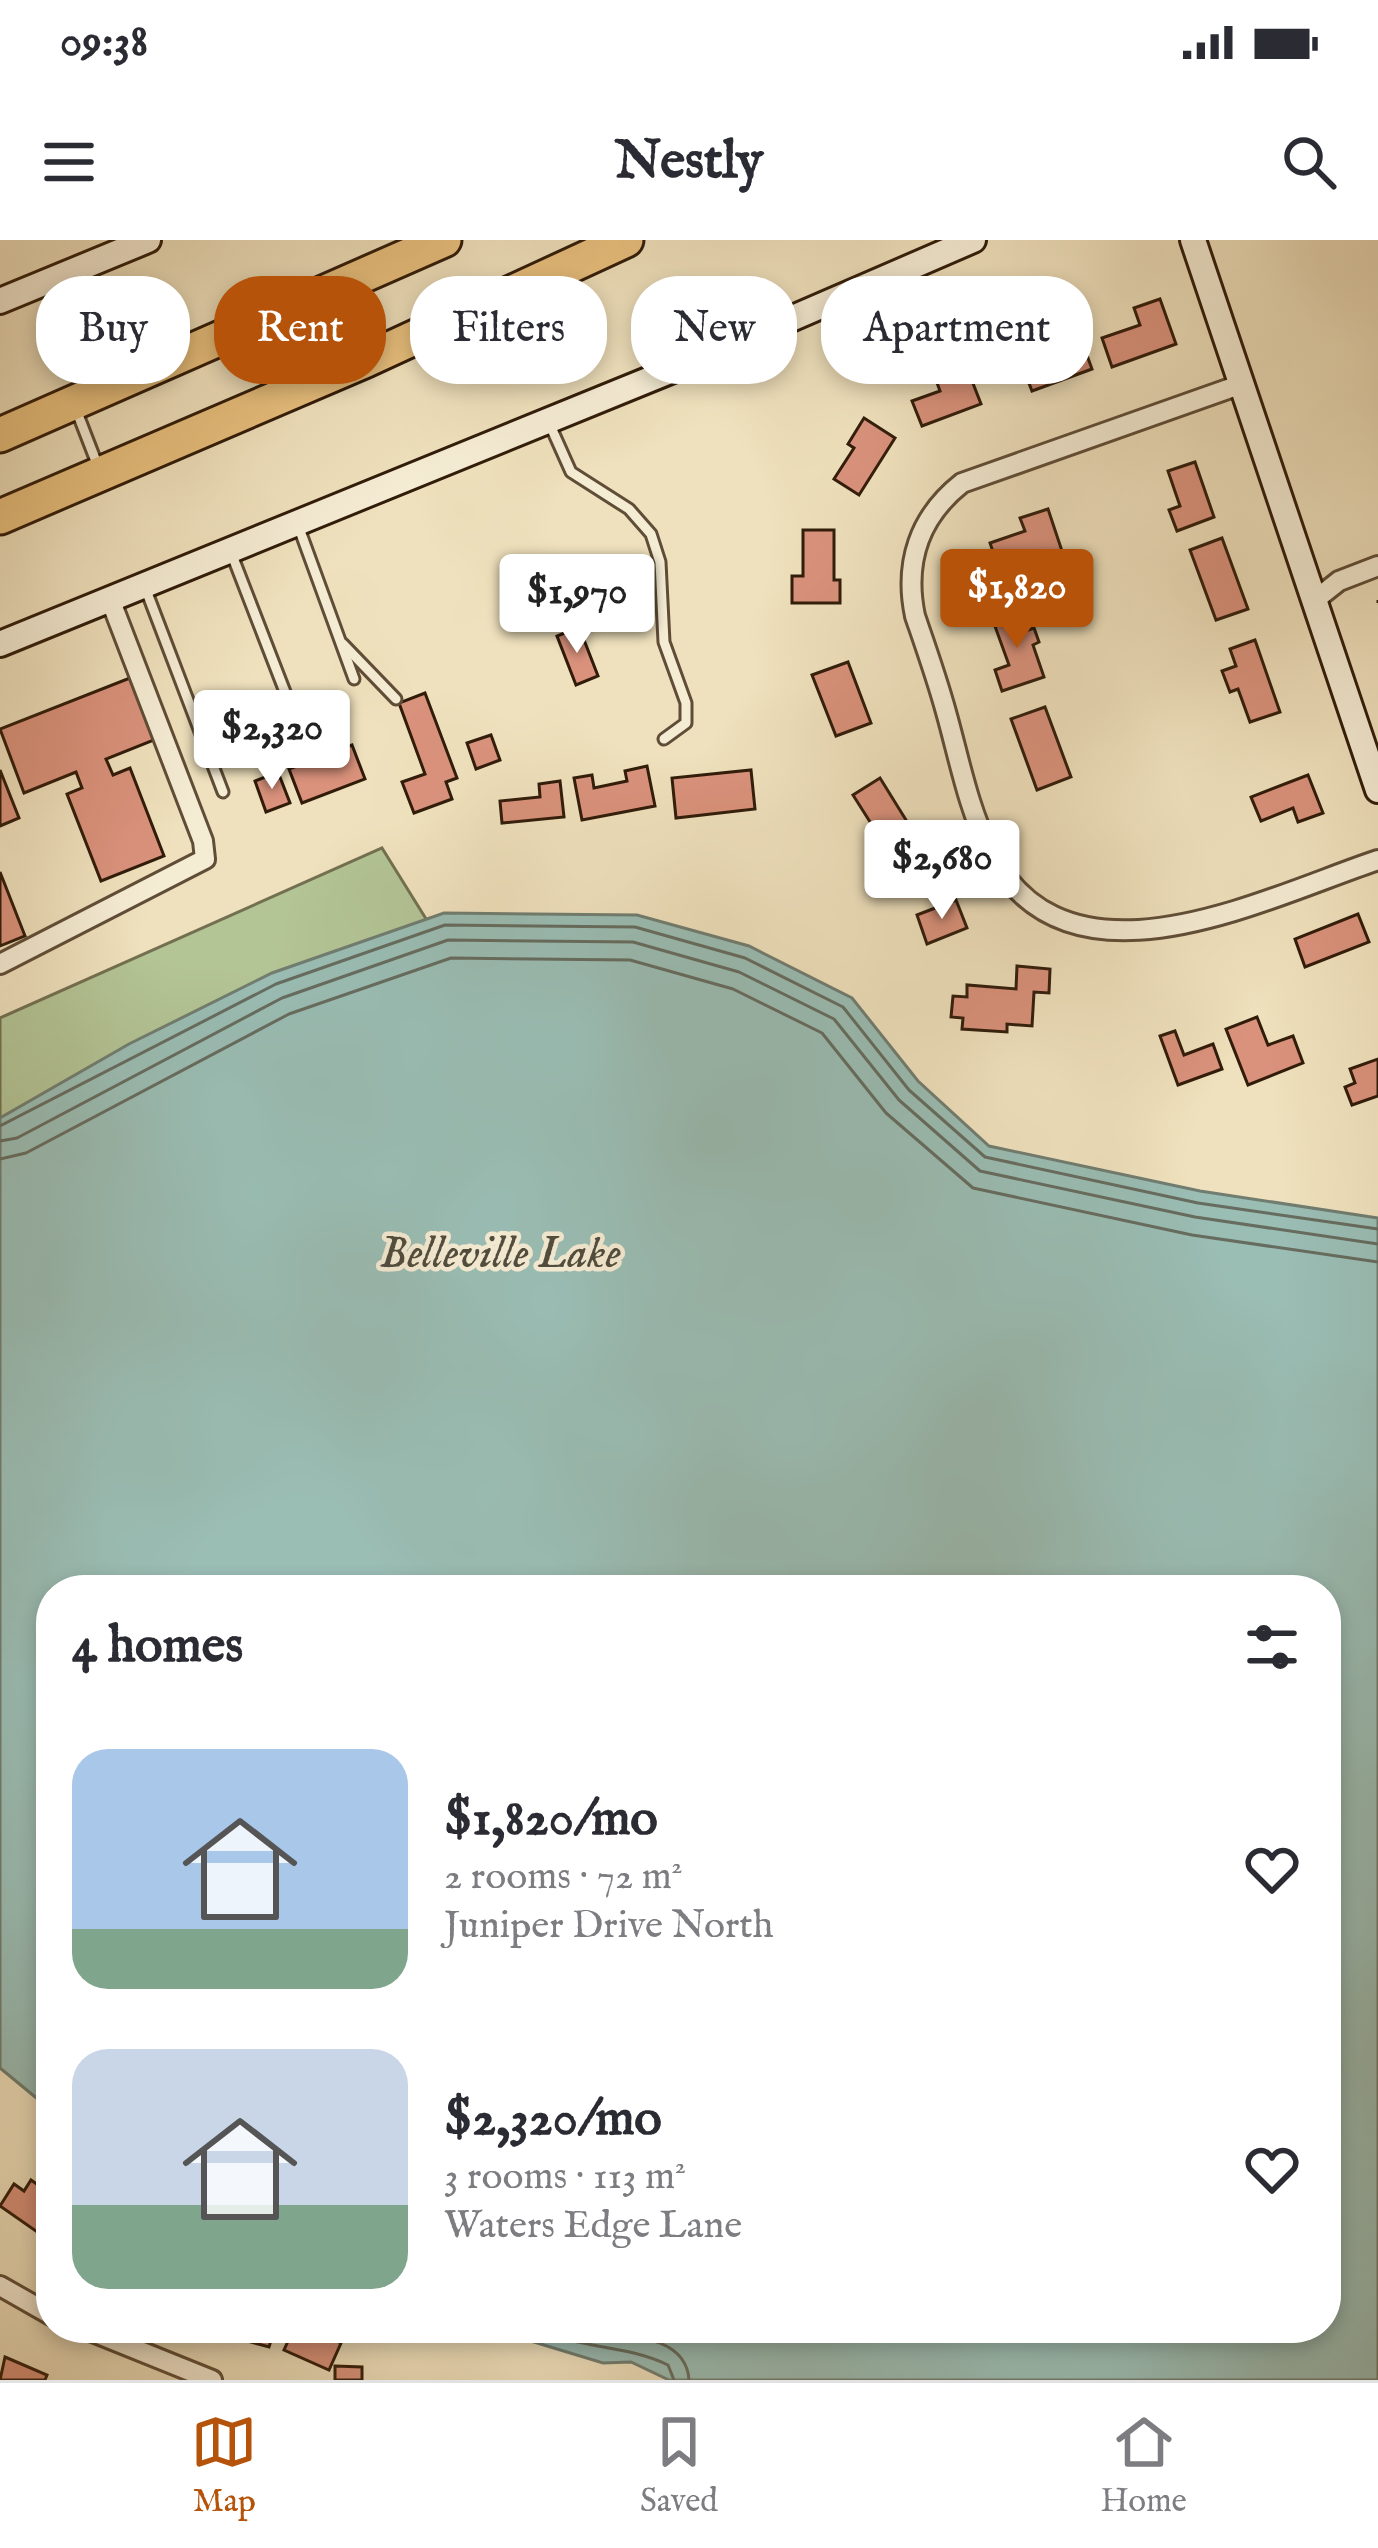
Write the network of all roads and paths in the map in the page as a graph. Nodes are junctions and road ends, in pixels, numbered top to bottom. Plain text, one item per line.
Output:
1 (148, 240) edge
2 (393, 240) edge
3 (444, 240) edge
4 (626, 240) edge
5 (974, 240) edge
6 (1193, 240) edge
7 (0, 301) edge
8 (1243, 384) junction
9 (74, 404) junction
10 (0, 410) edge
11 (548, 420) junction
12 (0, 435) edge
13 (101, 474) junction
14 (0, 517) edge
15 (298, 523) junction
16 (230, 550) junction
17 (1377, 570) edge
18 (144, 585) junction
19 (110, 599) junction
20 (1315, 600) junction
21 (1378, 600) edge
22 (1378, 609) edge
23 (340, 640) junction
24 (0, 644) edge
25 (354, 679) dead end
26 (396, 699) dead end
27 (664, 739) dead end
28 (309, 754) dead end
29 (1378, 790) edge
30 (223, 792) dead end
31 (1378, 860) edge
32 (0, 964) edge
33 (0, 2286) edge
34 (36, 2306) edge
35 (120, 2343) edge
36 (212, 2380) edge

1 - 7 street
2 - 10 highway
3 - 9 highway
4 - 13 highway
5 - 11 street
6 - 8 street
8 - 20 street
8 - 31 street
9 - 12 highway
9 - 13 lane
11 - 15 street
11 - 27 lane
13 - 14 highway
15 - 16 street
15 - 23 lane
16 - 18 street
16 - 28 lane
17 - 20 street
18 - 19 street
18 - 30 lane
19 - 24 street
19 - 32 street
20 - 29 street
21 - 22 path
23 - 25 lane
23 - 26 lane
33 - 34 street
35 - 36 street

